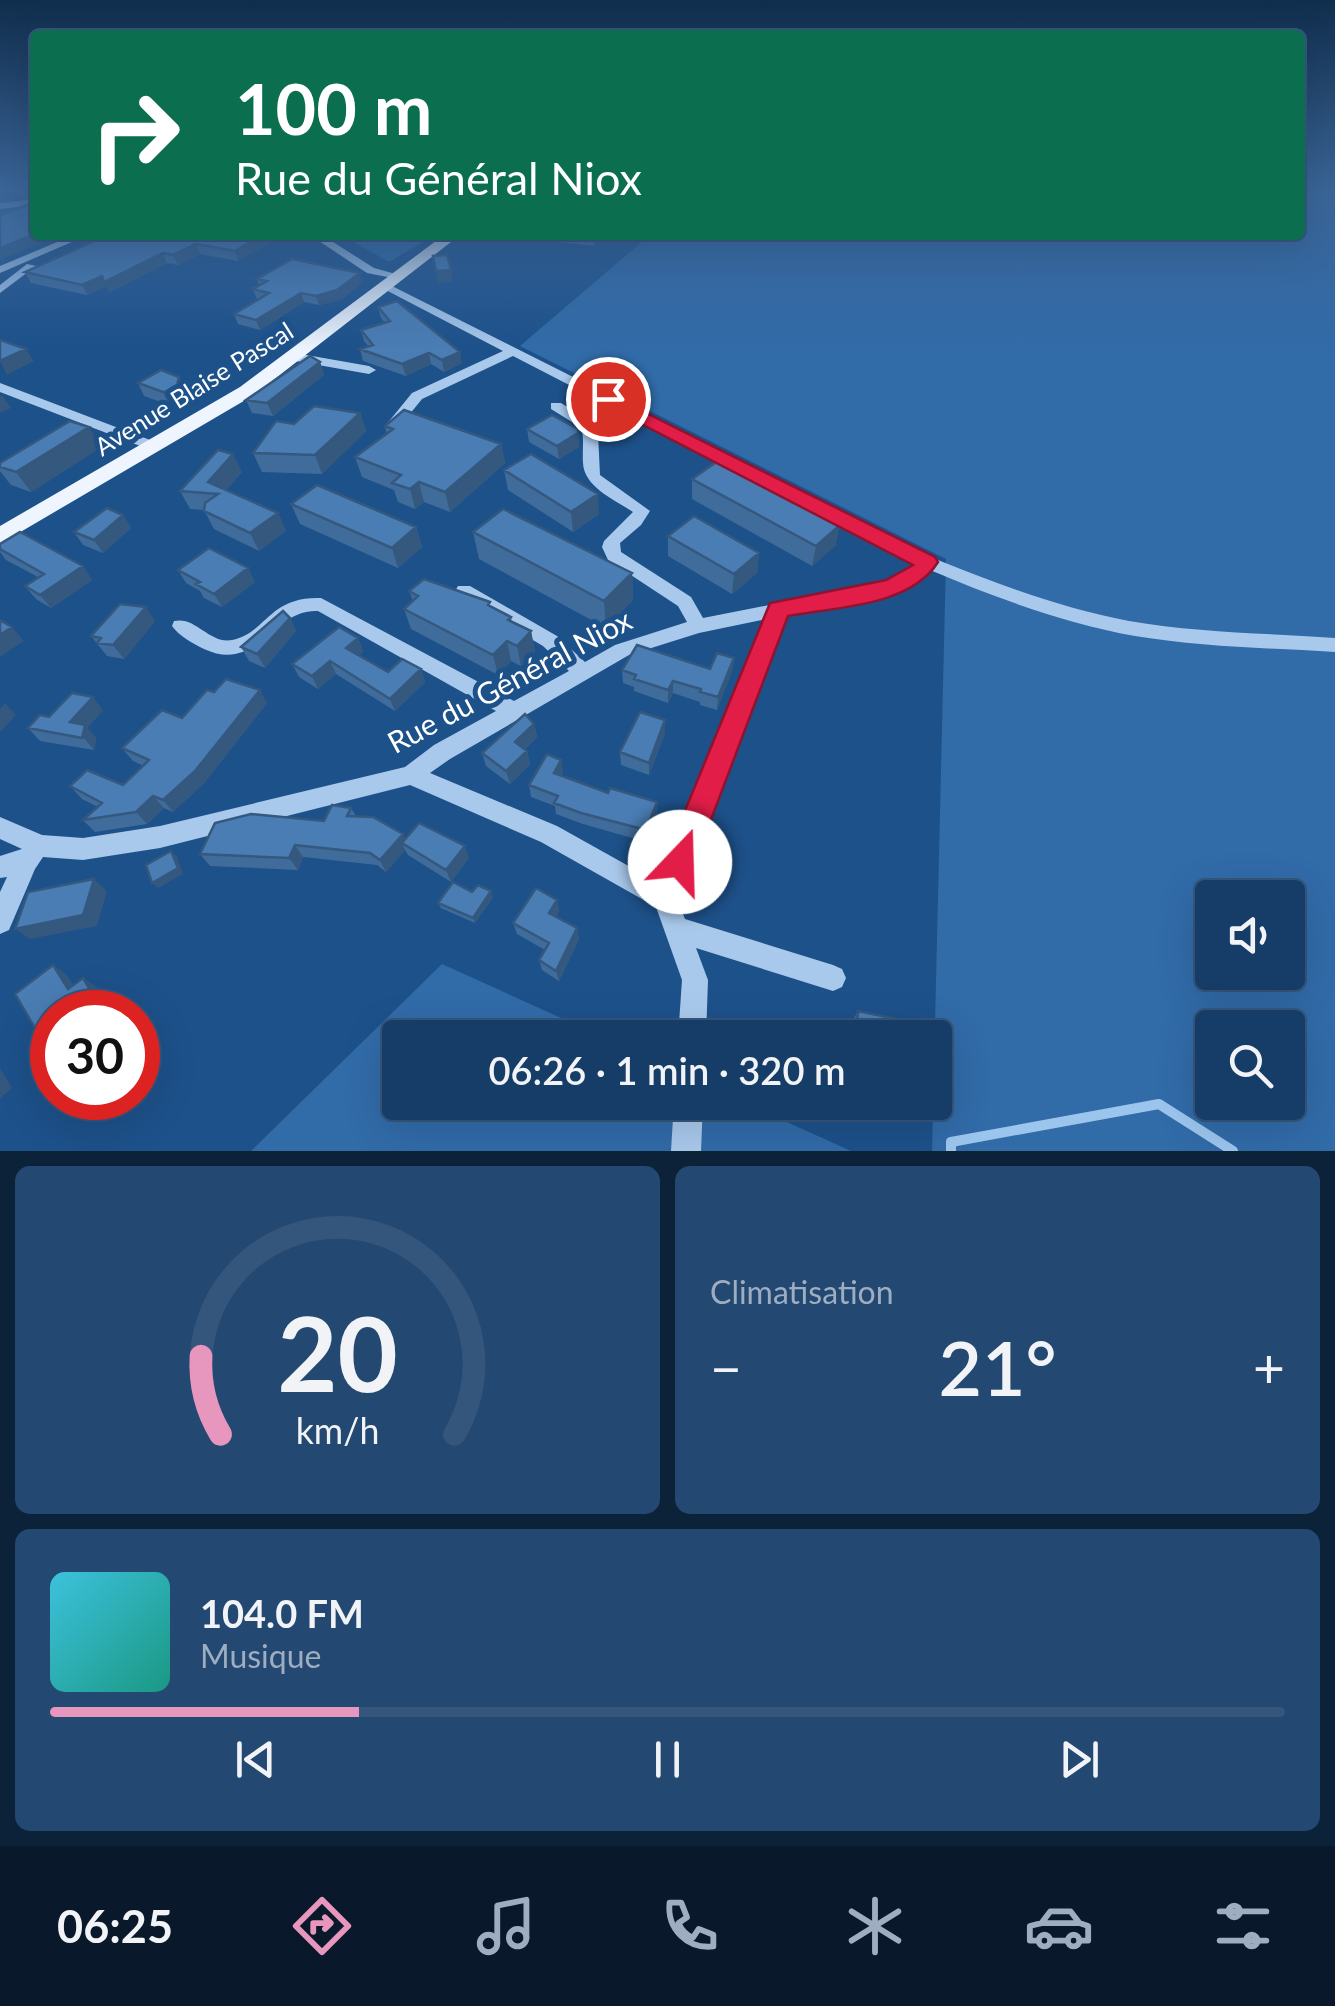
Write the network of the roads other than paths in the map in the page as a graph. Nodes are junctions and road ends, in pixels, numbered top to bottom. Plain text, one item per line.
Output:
1 (63, 244) edge
2 (329, 244) edge
3 (441, 244) edge
4 (25, 260) junction
5 (0, 272) edge
6 (15, 276) junction
7 (392, 281) junction
8 (0, 290) edge
9 (515, 350) junction
10 (295, 357) junction
11 (370, 370) dead end
12 (0, 387) edge
13 (608, 399) junction
14 (556, 406) dead end
15 (584, 415) junction
16 (384, 436) edge
17 (153, 446) junction
18 (0, 536) edge
19 (927, 562) junction
20 (464, 591) edge
21 (779, 609) junction
22 (181, 626) dead end
23 (698, 626) junction
24 (1335, 645) edge
25 (583, 672) junction
26 (514, 710) junction
27 (411, 774) junction
28 (0, 828) edge
29 (34, 854) junction
30 (0, 867) edge
31 (666, 898) junction
32 (0, 922) edge
33 (676, 929) junction
34 (833, 978) dead end
35 (693, 1020) edge
36 (688, 1120) edge
37 (686, 1151) edge

1 - 4 street
2 - 7 street
3 - 7 main road, Avenue Blaise Pascal
4 - 5 street
4 - 6 street
5 - 6 street
6 - 8 street
7 - 9 street
7 - 10 main road, Avenue Blaise Pascal
9 - 13 street
9 - 16 street
10 - 11 street
10 - 17 main road, Avenue Blaise Pascal
12 - 17 street
13 - 15 street
13 - 19 street
14 - 15 street
15 - 23 street
17 - 18 main road, Avenue Blaise Pascal
19 - 21 street, Rue du Général Niox
19 - 24 street
20 - 25 street
21 - 23 street, Rue du Général Niox
21 - 31 street
22 - 26 street
23 - 25 street, Rue du Général Niox
25 - 26 street, Rue du Général Niox
26 - 27 street, Rue du Général Niox
27 - 29 street, Rue du Général Niox
27 - 31 street
28 - 29 street, Rue du Général Niox
29 - 30 street
29 - 32 street
31 - 33 street
33 - 34 street
33 - 35 street
36 - 37 street

